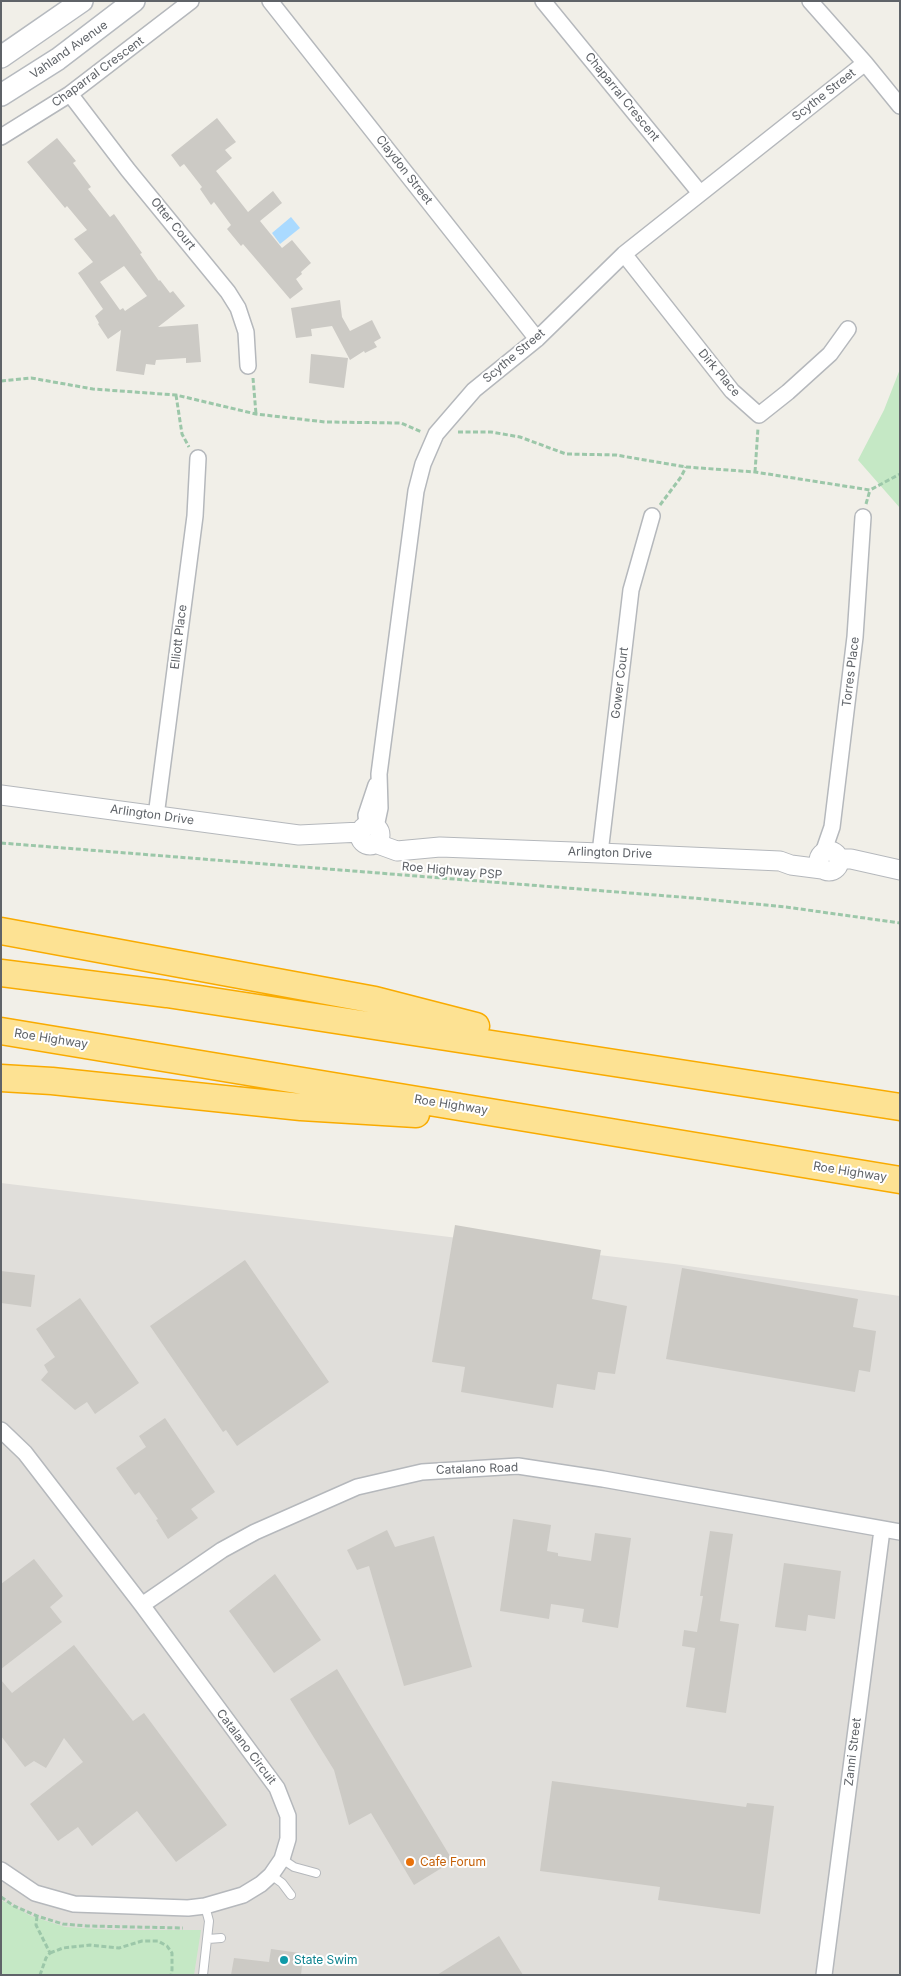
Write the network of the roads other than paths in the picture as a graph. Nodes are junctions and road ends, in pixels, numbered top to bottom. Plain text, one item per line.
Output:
1 (82, 1) edge
2 (191, 1) edge
3 (270, 1) edge
4 (544, 1) edge
5 (810, 1) edge
6 (125, 5) edge
7 (1, 57) edge
8 (865, 63) junction
9 (70, 94) junction
10 (1, 95) edge
11 (900, 106) edge
12 (1, 137) edge
13 (700, 194) junction
14 (624, 254) junction
15 (848, 329) dead end
16 (537, 339) junction
17 (248, 366) road end
18 (198, 458) road end
19 (652, 516) road end
20 (863, 517) dead end
21 (2, 796) edge
22 (156, 816) junction
23 (371, 834) junction
24 (600, 853) junction
25 (829, 861) junction
26 (897, 870) edge
27 (1, 931) edge
28 (1, 973) edge
29 (1, 1031) edge
30 (628, 1064) junction
31 (1, 1078) edge
32 (900, 1107) edge
33 (559, 1123) junction
34 (900, 1180) edge
35 (1, 1430) edge
36 (882, 1530) junction
37 (900, 1532) edge
38 (142, 1605) junction
39 (282, 1859) junction
40 (1, 1870) edge
41 (316, 1872) dead end
42 (271, 1875) junction
43 (291, 1894) dead end
44 (205, 1906) junction
45 (221, 1938) dead end
46 (208, 1939) junction
47 (203, 1975) edge
48 (824, 1975) edge

1 - 7 main road
2 - 9 street, Chaparral Crescent
3 - 16 street, Claydon Street
4 - 13 street, Chaparral Crescent
5 - 8 street
6 - 10 main road, Vahland Avenue
8 - 11 street
8 - 13 street, Scythe Street
9 - 12 street, Chaparral Crescent
9 - 17 street, Otter Court
13 - 14 street, Scythe Street
14 - 15 street, Dirk Place
14 - 16 street, Scythe Street
16 - 23 street, Scythe Street
18 - 22 street, Elliott Place
19 - 24 street, Gower Court
20 - 25 street, Torres Place
21 - 22 street, Arlington Drive
22 - 23 street, Arlington Drive
23 - 24 street, Arlington Drive
24 - 25 street, Arlington Drive
25 - 26 street, Arlington Drive
27 - 30 highway
28 - 30 highway
29 - 33 highway, Roe Highway
30 - 32 highway
31 - 33 highway
33 - 34 highway, Roe Highway
35 - 38 street, Catalano Circuit
36 - 37 street, Catalano Road
36 - 38 street, Catalano Road
36 - 48 street, Zanni Street
38 - 39 street, Catalano Circuit
39 - 41 lane
39 - 42 street, Catalano Circuit
40 - 44 street, Catalano Circuit
42 - 43 lane
42 - 44 street, Catalano Circuit
44 - 46 lane
45 - 46 lane
46 - 47 lane

